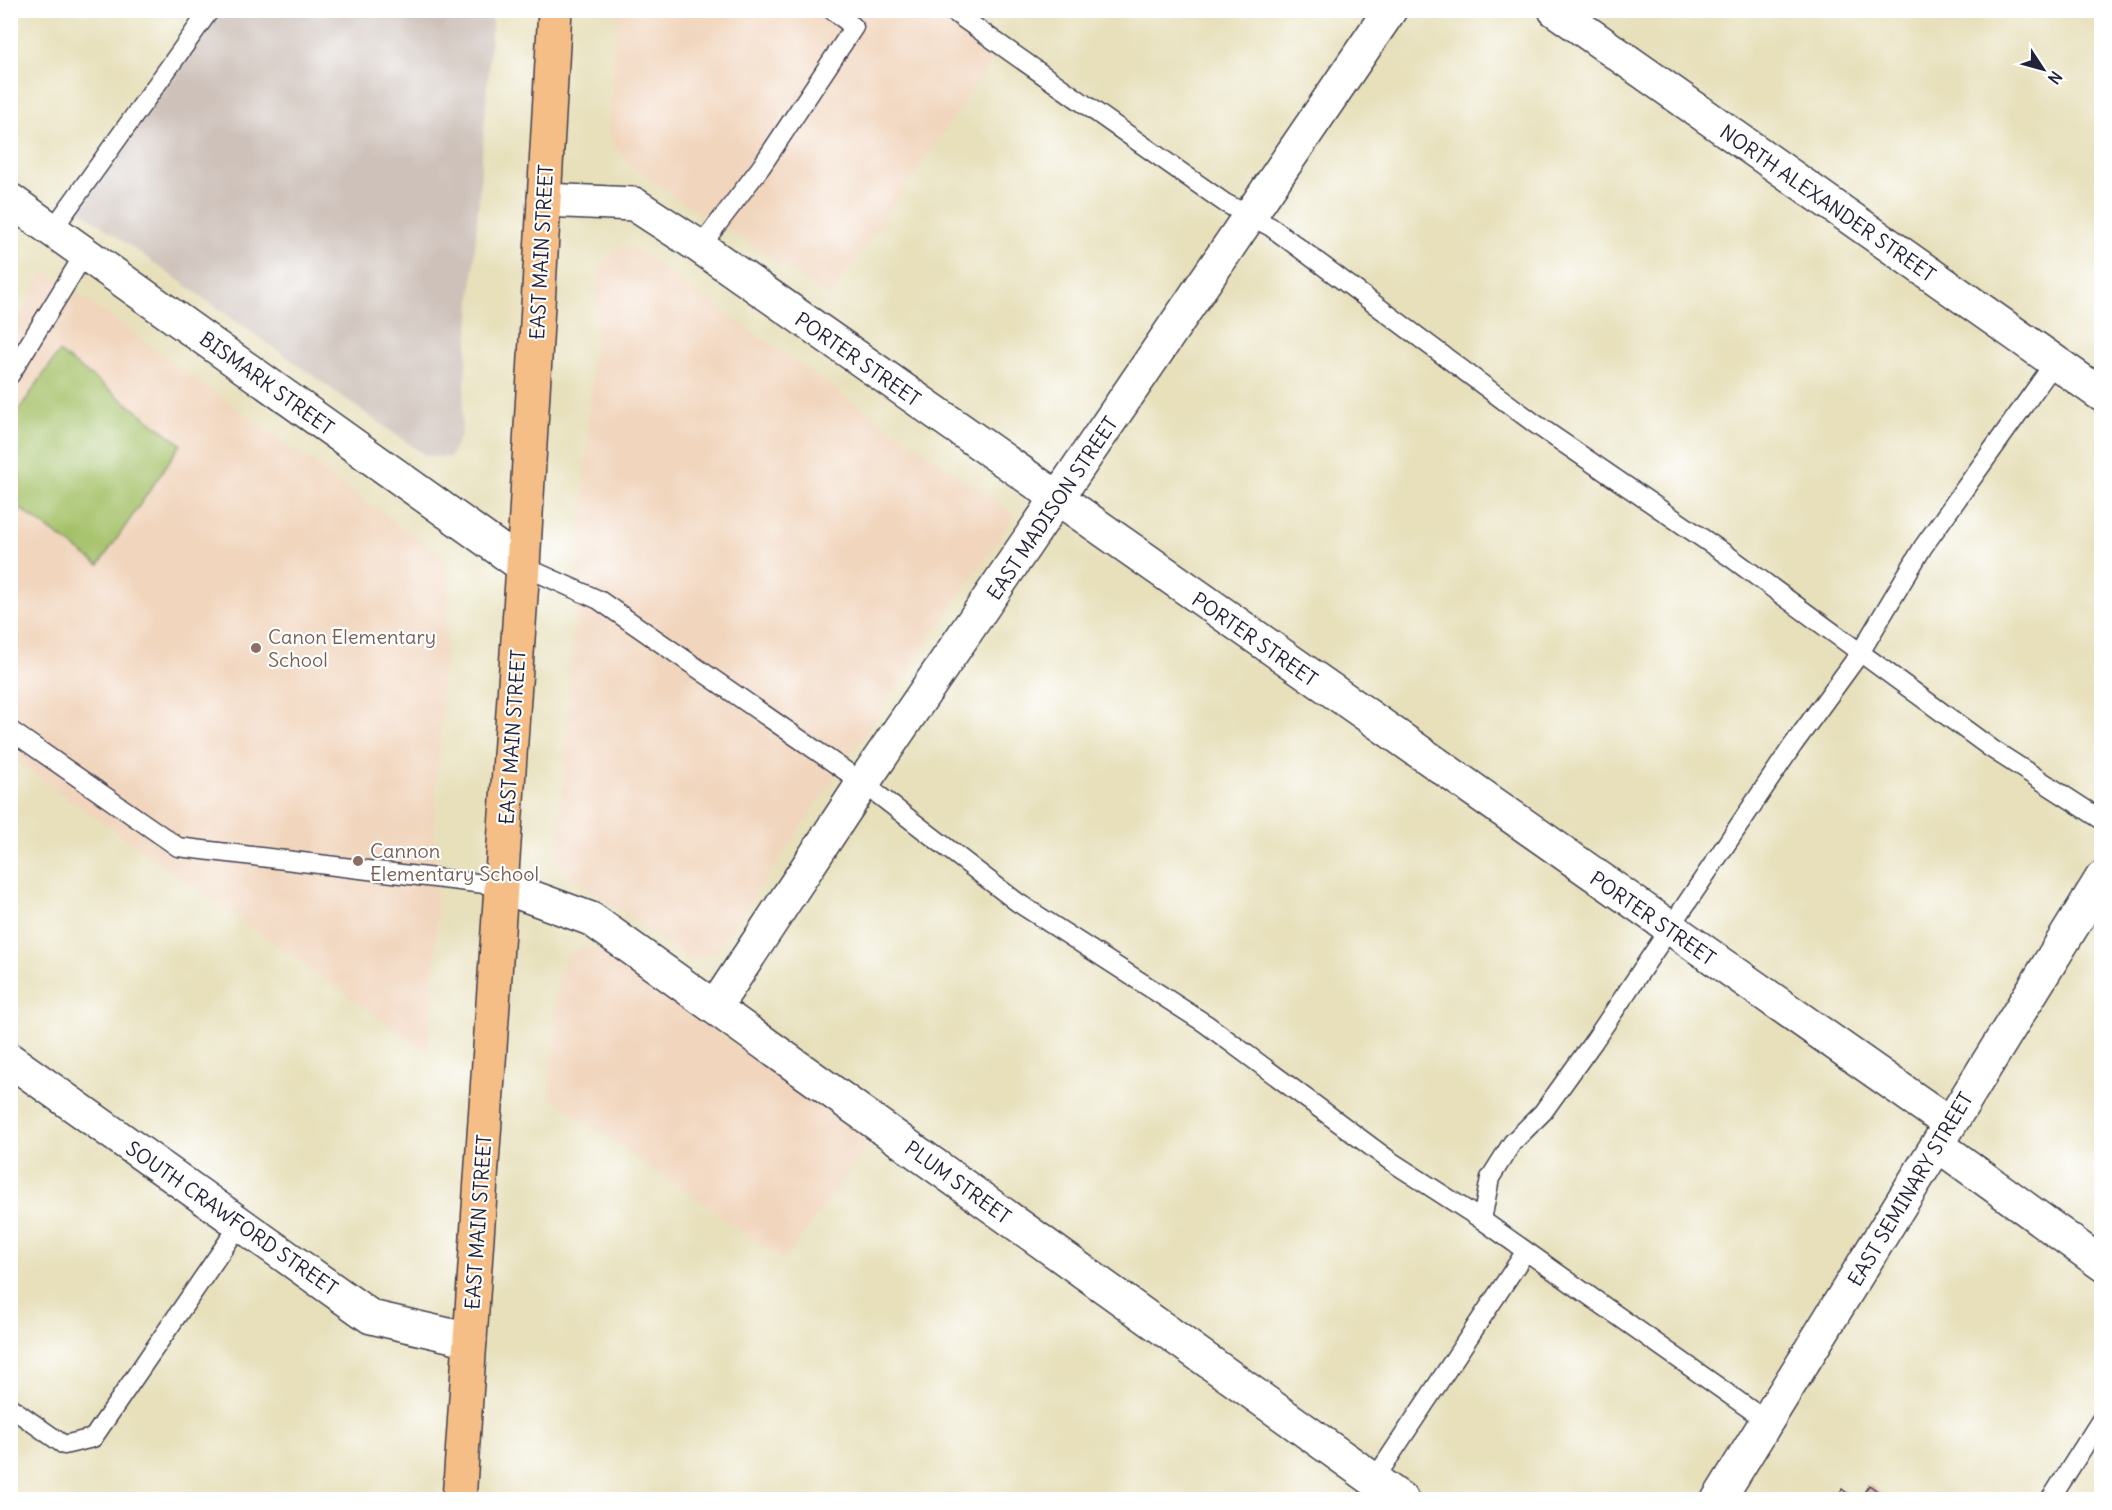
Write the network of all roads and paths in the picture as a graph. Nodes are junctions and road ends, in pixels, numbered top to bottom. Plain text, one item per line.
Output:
1 (210, 10) edge
2 (555, 10) edge
3 (832, 10) edge
4 (951, 10) edge
5 (1390, 10) edge
6 (1555, 10) edge
7 (10, 200) edge
8 (544, 200) junction
9 (1249, 215) junction
10 (53, 229) junction
11 (700, 247) junction
12 (85, 253) junction
13 (2055, 362) junction
14 (10, 375) edge
15 (2102, 395) edge
16 (1058, 500) junction
17 (523, 566) junction
18 (1860, 653) junction
19 (10, 730) edge
20 (864, 783) junction
21 (2102, 820) edge
22 (2102, 878) edge
23 (501, 886) junction
24 (1670, 929) junction
25 (716, 1007) junction
26 (10, 1060) edge
27 (1944, 1135) junction
28 (1482, 1220) junction
29 (240, 1224) junction
30 (1526, 1251) junction
31 (2102, 1264) edge
32 (470, 1340) junction
33 (10, 1407) edge
34 (2102, 1418) edge
35 (1768, 1422) junction
36 (1374, 1480) junction
37 (459, 1500) edge
38 (1402, 1500) edge
39 (1718, 1500) edge
40 (2050, 1500) edge

1 - 10 lane
2 - 8 main road, EAST MAIN STREET
3 - 11 lane
4 - 9 lane
5 - 9 street, EAST MADISON STREET
6 - 13 street, NORTH ALEXANDER STREET
7 - 10 street, BISMARK STREET
8 - 11 street, PORTER STREET
8 - 17 main road, EAST MAIN STREET
9 - 16 street, EAST MADISON STREET
9 - 18 lane
10 - 12 street, BISMARK STREET
11 - 16 street, PORTER STREET
12 - 14 lane
12 - 17 street, BISMARK STREET
13 - 15 street, NORTH ALEXANDER STREET
13 - 18 lane
16 - 20 street, EAST MADISON STREET
16 - 24 street, PORTER STREET
17 - 20 lane
17 - 23 main road, EAST MAIN STREET
18 - 21 lane
18 - 24 lane
19 - 23 lane
20 - 25 street, EAST MADISON STREET
20 - 28 lane
22 - 27 street, EAST SEMINARY STREET
23 - 25 street, PLUM STREET
23 - 32 main road, EAST MAIN STREET
24 - 27 street, PORTER STREET
24 - 28 lane
25 - 36 street, PLUM STREET
26 - 29 street, SOUTH CRAWFORD STREET
27 - 31 street, PORTER STREET
27 - 35 street, EAST SEMINARY STREET
28 - 30 lane
29 - 32 street, SOUTH CRAWFORD STREET
29 - 33 lane
30 - 35 lane
30 - 36 lane
32 - 37 main road, EAST MAIN STREET
34 - 40 lane
35 - 39 street, EAST SEMINARY STREET
36 - 38 street, PLUM STREET

